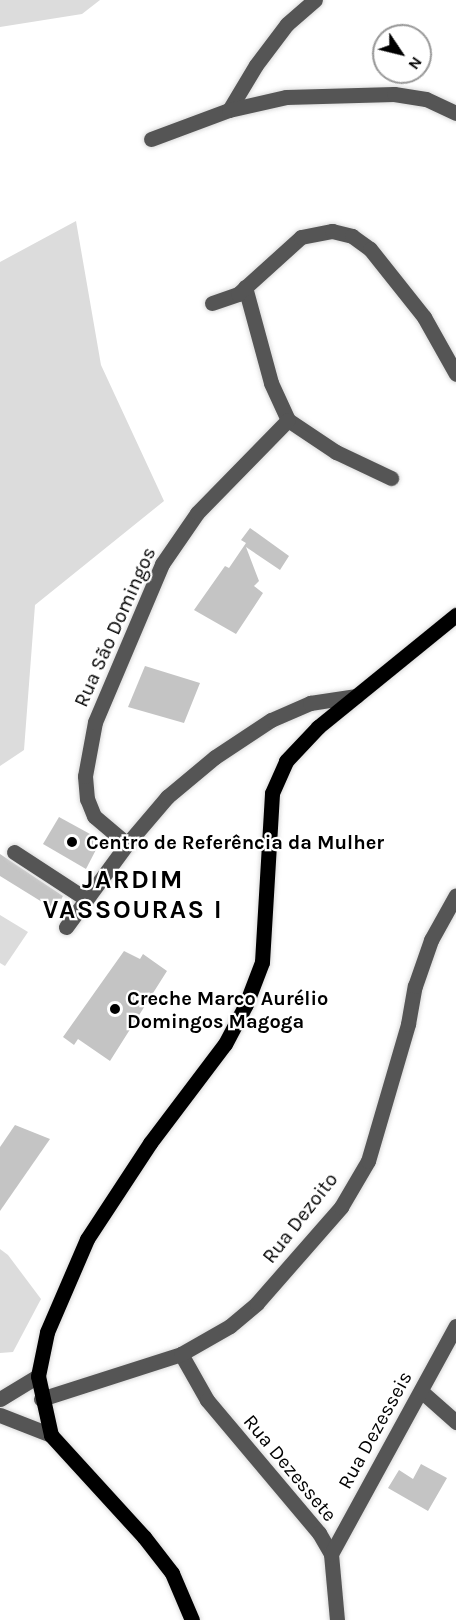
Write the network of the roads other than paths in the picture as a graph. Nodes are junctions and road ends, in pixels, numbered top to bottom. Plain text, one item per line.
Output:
1 (315, 0) edge
2 (229, 110) junction
3 (456, 113) edge
4 (151, 139) dead end
5 (245, 287) junction
6 (212, 303) dead end
7 (456, 374) edge
8 (288, 420) junction
9 (391, 478) dead end
10 (456, 615) edge
11 (356, 696) junction
12 (127, 844) junction
13 (14, 852) dead end
14 (456, 895) edge
15 (86, 899) junction
16 (66, 927) dead end
17 (456, 1326) edge
18 (181, 1354) junction
19 (38, 1376) junction
20 (421, 1391) junction
21 (0, 1399) edge
22 (40, 1399) junction
23 (0, 1415) edge
24 (456, 1422) edge
25 (51, 1435) junction
26 (330, 1554) junction
27 (192, 1620) edge
28 (337, 1620) edge

1 - 2 street
2 - 3 street
2 - 4 street
5 - 6 street
5 - 7 street
5 - 8 street
8 - 9 street
8 - 12 street, Rua São Domingos
10 - 11 main road
11 - 12 street
11 - 19 main road
12 - 15 street
13 - 15 street
14 - 18 street, Rua Dezoito
15 - 16 street
17 - 20 street, Rua Dezesseis
18 - 22 street, Rua Dezoito
18 - 26 street, Rua Dezessete
19 - 21 street
19 - 22 main road
20 - 24 street
20 - 26 street, Rua Dezesseis
22 - 25 main road
23 - 25 street
25 - 27 main road
26 - 28 street, Rua Dezessete

